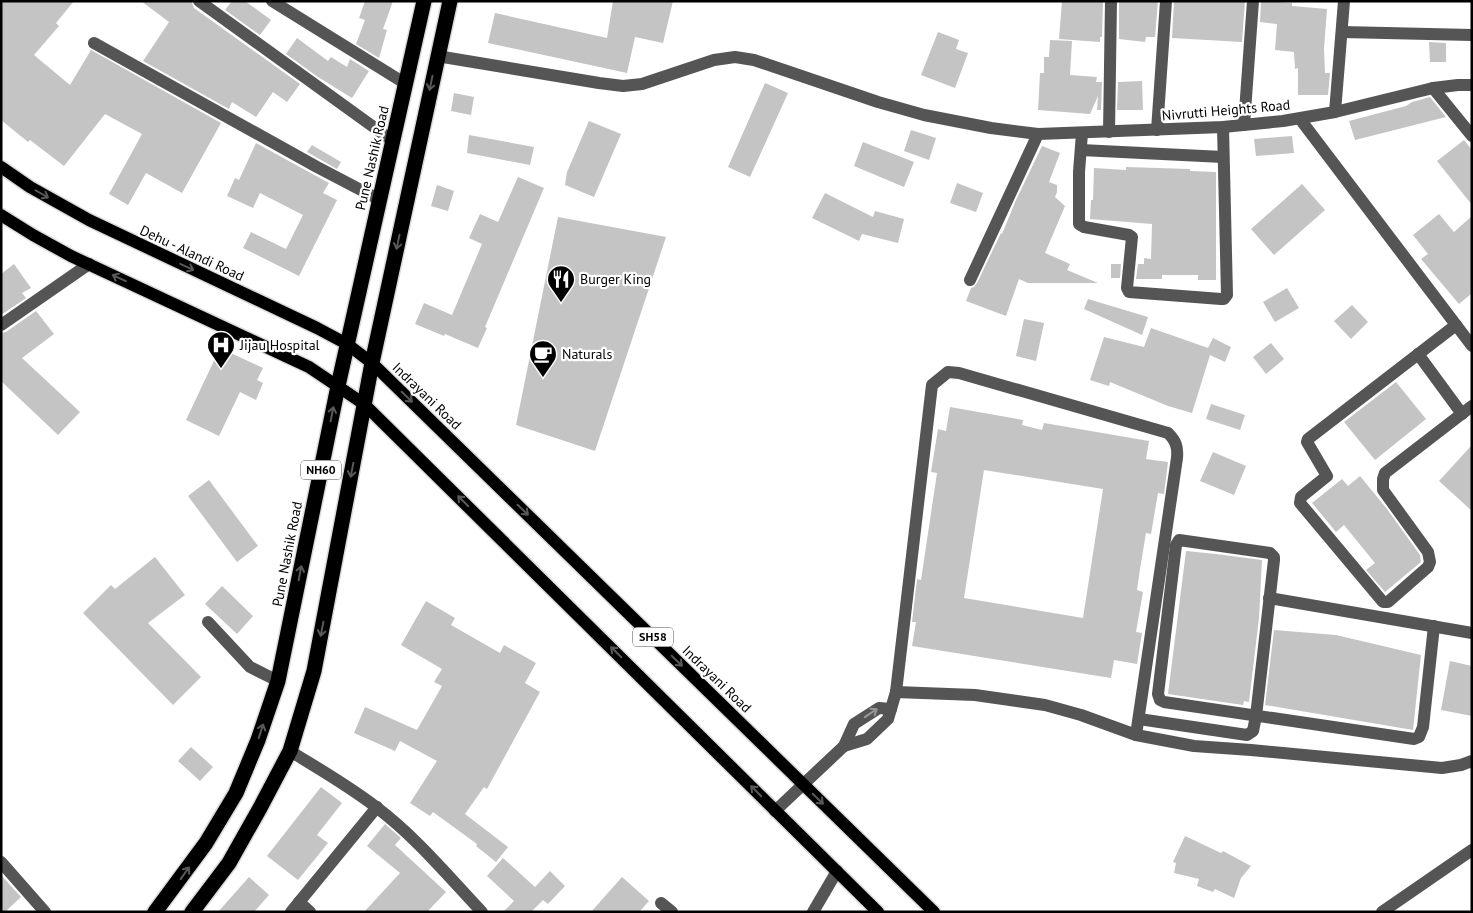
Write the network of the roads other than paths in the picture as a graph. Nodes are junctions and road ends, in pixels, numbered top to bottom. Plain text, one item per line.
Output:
1 (199, 1) edge
2 (272, 1) edge
3 (424, 1) edge
4 (450, 1) edge
5 (1111, 1) edge
6 (1166, 1) edge
7 (1253, 1) edge
8 (1344, 1) edge
9 (1342, 32) junction
10 (1472, 35) edge
11 (94, 43) dead end
12 (437, 56) junction
13 (406, 84) junction
14 (1472, 85) edge
15 (1433, 88) junction
16 (1335, 112) junction
17 (1300, 119) junction
18 (1244, 125) junction
19 (1222, 127) junction
20 (1157, 130) junction
21 (1109, 132) junction
22 (1082, 133) junction
23 (1038, 134) junction
24 (1472, 136) edge
25 (393, 141) junction
26 (1081, 150) junction
27 (1223, 157) junction
28 (1, 167) edge
29 (380, 200) junction
30 (1, 215) edge
31 (89, 264) junction
32 (970, 280) dead end
33 (1, 325) edge
34 (1456, 325) junction
35 (347, 344) junction
36 (1472, 346) edge
37 (1418, 354) junction
38 (372, 363) junction
39 (338, 386) junction
40 (364, 404) junction
41 (1467, 410) edge
42 (1269, 598) junction
43 (208, 622) dead end
44 (1434, 626) junction
45 (1472, 632) edge
46 (278, 681) junction
47 (896, 692) junction
48 (891, 709) junction
49 (1256, 716) junction
50 (1139, 719) junction
51 (1136, 735) junction
52 (844, 746) junction
53 (290, 751) junction
54 (1472, 761) edge
55 (803, 784) junction
56 (377, 807) junction
57 (775, 811) junction
58 (1472, 850) edge
59 (1, 862) edge
60 (837, 871) junction
61 (295, 907) edge
62 (45, 912) edge
63 (155, 912) edge
64 (192, 912) edge
65 (310, 912) edge
66 (482, 912) edge
67 (813, 912) edge
68 (878, 912) edge
69 (934, 912) edge
70 (1382, 912) edge

1 - 25 street
2 - 13 street
3 - 13 highway, Pune Nashik Road / NH60
4 - 12 highway, NH60
5 - 21 street
6 - 20 street
7 - 18 street
8 - 9 street
9 - 10 street
9 - 16 street
11 - 29 street
12 - 23 street, Nivrutti Heights Road
12 -> 38 highway, NH60
13 - 25 highway, Pune Nashik Road / NH60
14 - 15 street, Nivrutti Heights Road
15 - 16 street, Nivrutti Heights Road
15 - 24 street
16 - 17 street, Nivrutti Heights Road
17 - 18 street, Nivrutti Heights Road
17 - 34 street
18 - 19 street, Nivrutti Heights Road
19 - 20 street, Nivrutti Heights Road
19 - 27 street
20 - 21 street, Nivrutti Heights Road
21 - 22 street, Nivrutti Heights Road
22 - 23 street, Nivrutti Heights Road
22 - 26 street
23 - 32 street
25 - 29 highway, Pune Nashik Road / NH60
26 - 27 street
26 - 27 street
28 -> 35 main road, Dehu - Alandi Road
29 - 35 highway, Pune Nashik Road / NH60
30 - 31 main road
31 - 33 street
39 -> 31 main road
34 - 36 street
34 - 37 street
35 - 38 main road, Dehu - Alandi Road
35 - 39 highway, Pune Nashik Road / NH60
37 - 41 street
37 - 41 street
38 - 40 highway, NH60
38 -> 55 main road, Indrayani Road / SH58
39 - 40 main road
46 -> 39 highway, Pune Nashik Road / NH60
40 -> 53 highway, NH60
57 -> 40 main road, SH58
42 - 44 street
42 - 49 street
42 - 49 street
43 - 46 street
44 - 45 street
44 - 49 street
63 -> 46 highway, Pune Nashik Road / NH60
47 - 48 street
47 - 50 street
47 - 51 street
48 - 52 street
52 -> 48 street
49 - 50 street
50 - 51 street
51 - 54 street
52 - 55 street
53 - 56 street
53 - 64 highway, NH60
55 - 57 street
55 -> 69 main road, Indrayani Road / SH58
56 - 61 street
56 - 66 street
57 - 60 main road, SH58
58 - 70 street
59 - 62 street
60 - 67 street
60 - 68 main road, SH58
61 - 65 street

